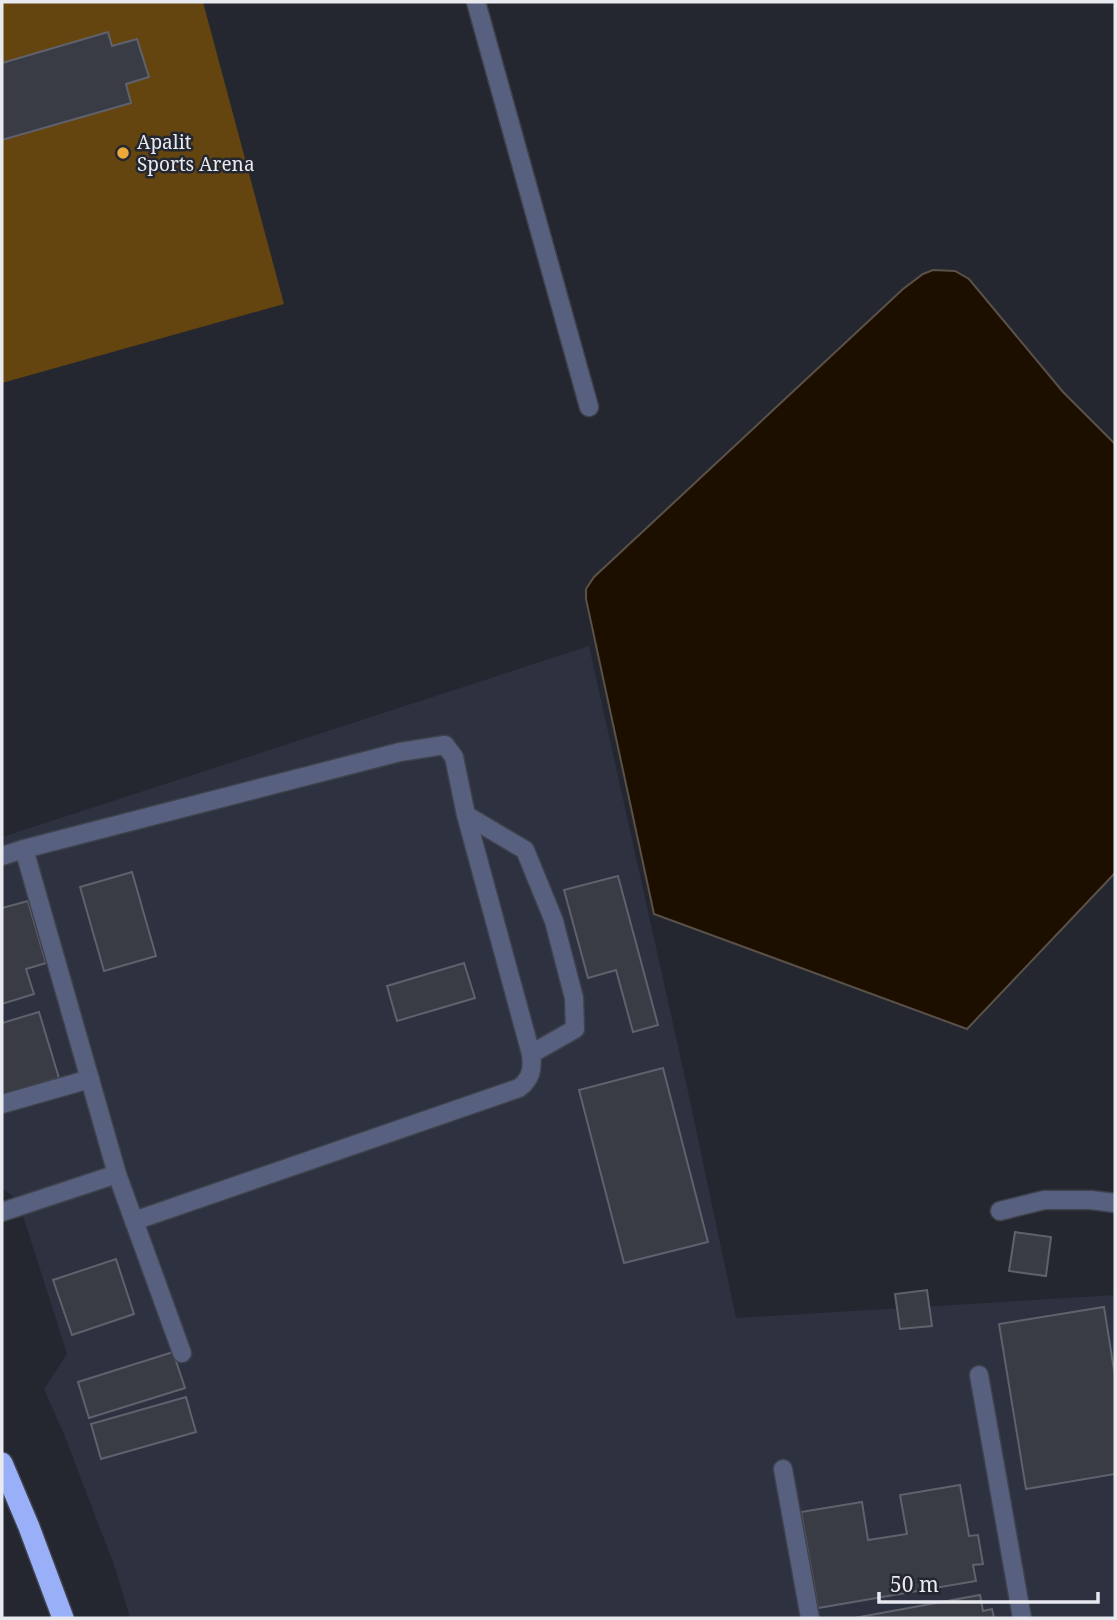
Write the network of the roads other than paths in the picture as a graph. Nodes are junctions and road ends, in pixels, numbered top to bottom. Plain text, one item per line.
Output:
1 (476, 2) edge
2 (589, 407) dead end
3 (466, 815) junction
4 (24, 849) junction
5 (2, 856) edge
6 (531, 1054) junction
7 (90, 1079) junction
8 (2, 1104) edge
9 (117, 1174) junction
10 (1115, 1203) edge
11 (1000, 1211) dead end
12 (2, 1212) edge
13 (134, 1221) junction
14 (182, 1353) dead end
15 (979, 1375) dead end
16 (3, 1468) edge
17 (783, 1469) dead end
18 (63, 1618) edge
19 (810, 1618) edge
20 (1022, 1618) edge

1 - 2 street
3 - 4 street
3 - 6 street
3 - 6 street
4 - 5 street
4 - 7 street
6 - 13 street
7 - 8 street
7 - 9 street
9 - 12 street
9 - 13 street
10 - 11 street
13 - 14 street
15 - 20 street
16 - 18 highway
17 - 19 street

